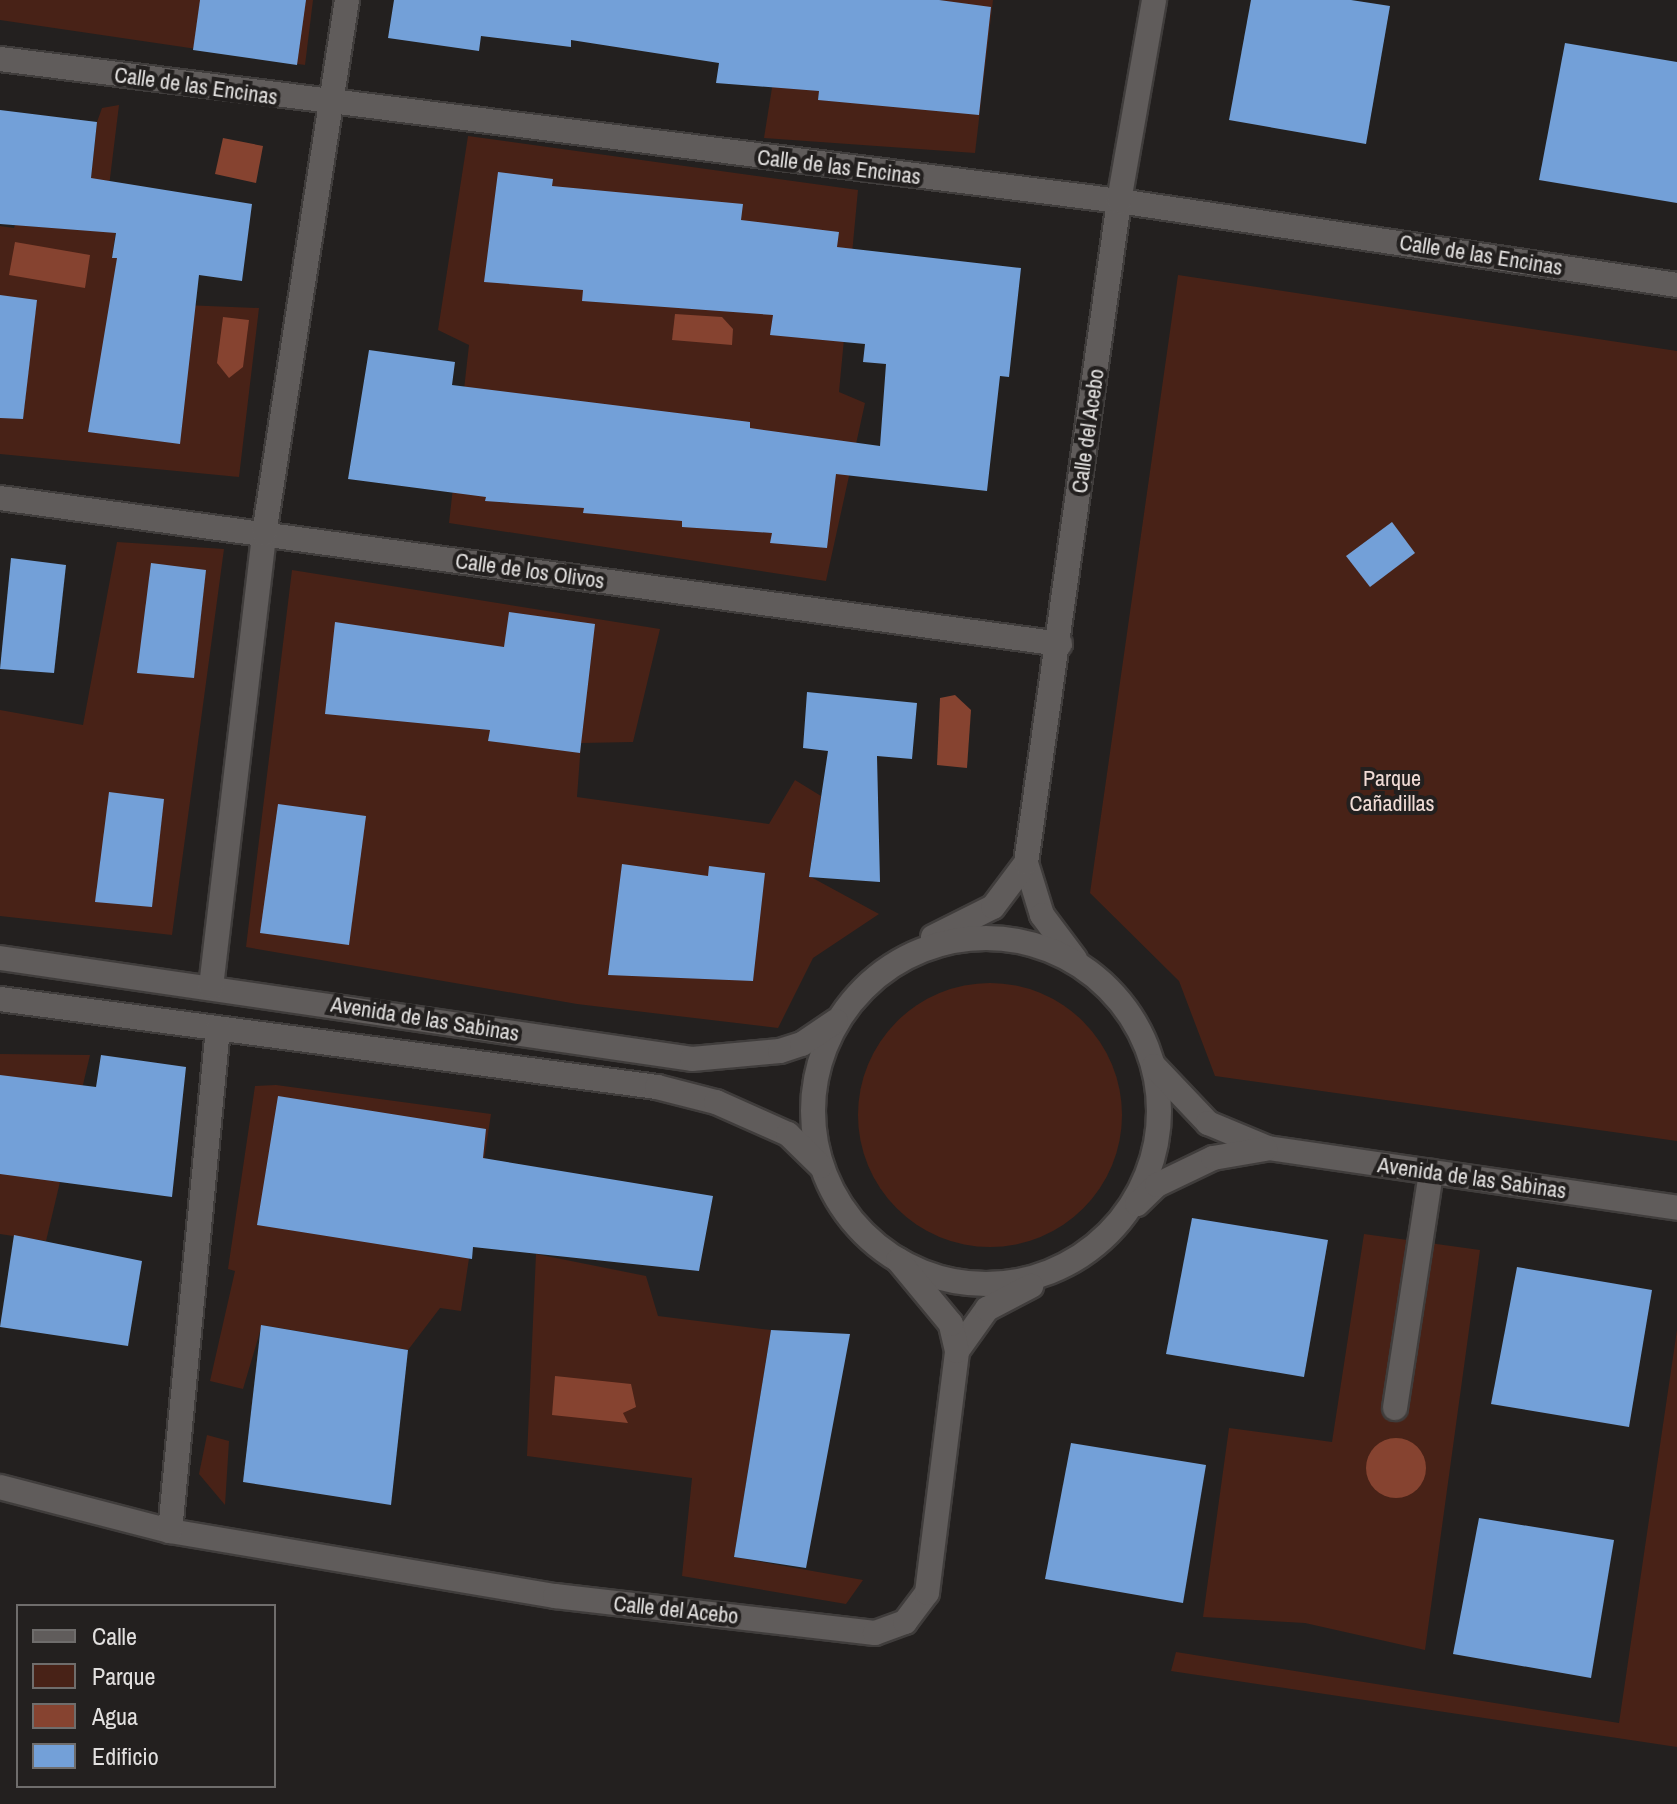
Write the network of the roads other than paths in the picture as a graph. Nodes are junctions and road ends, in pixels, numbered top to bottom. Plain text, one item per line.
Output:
1 (347, 0) edge
2 (1154, 0) edge
3 (0, 59) edge
4 (331, 105) junction
5 (1119, 201) junction
6 (1677, 285) edge
7 (0, 498) edge
8 (264, 534) junction
9 (1060, 644) junction
10 (1026, 863) junction
11 (0, 958) edge
12 (902, 959) junction
13 (1082, 967) junction
14 (211, 987) junction
15 (0, 999) edge
16 (841, 1016) junction
17 (218, 1028) junction
18 (1153, 1065) junction
19 (1268, 1148) junction
20 (822, 1167) junction
21 (1431, 1172) junction
22 (1677, 1208) edge
23 (1128, 1211) junction
24 (898, 1260) junction
25 (1045, 1274) junction
26 (957, 1351) junction
27 (1395, 1408) dead end
28 (0, 1487) edge
29 (170, 1531) junction

1 - 4 street
2 - 5 street, Calle del Acebo
3 - 4 street, Calle de las Encinas
4 - 5 street, Calle de las Encinas
4 - 8 street
5 - 6 street, Calle de las Encinas
5 - 9 street, Calle del Acebo
7 - 8 street, Calle de los Olivos
8 - 9 street, Calle de los Olivos
8 - 14 street
9 - 10 street, Calle del Acebo
10 - 12 street, Calle del Acebo
10 - 13 street, Calle del Acebo
11 - 14 street, Avenida de las Sabinas
12 - 13 street
12 - 16 street
13 - 18 street
14 - 16 street, Avenida de las Sabinas
15 - 17 street, Avenida de las Sabinas
16 - 20 street
17 - 20 street, Avenida de las Sabinas
17 - 29 street
18 - 19 street, Avenida de las Sabinas
18 - 23 street
19 - 21 street, Avenida de las Sabinas
19 - 23 street, Avenida de las Sabinas
20 - 24 street
21 - 22 street, Avenida de las Sabinas
21 - 27 street
23 - 25 street
24 - 25 street
24 - 26 street, Calle del Acebo
25 - 26 street, Calle del Acebo
26 - 29 street, Calle del Acebo
28 - 29 street, Calle del Acebo

